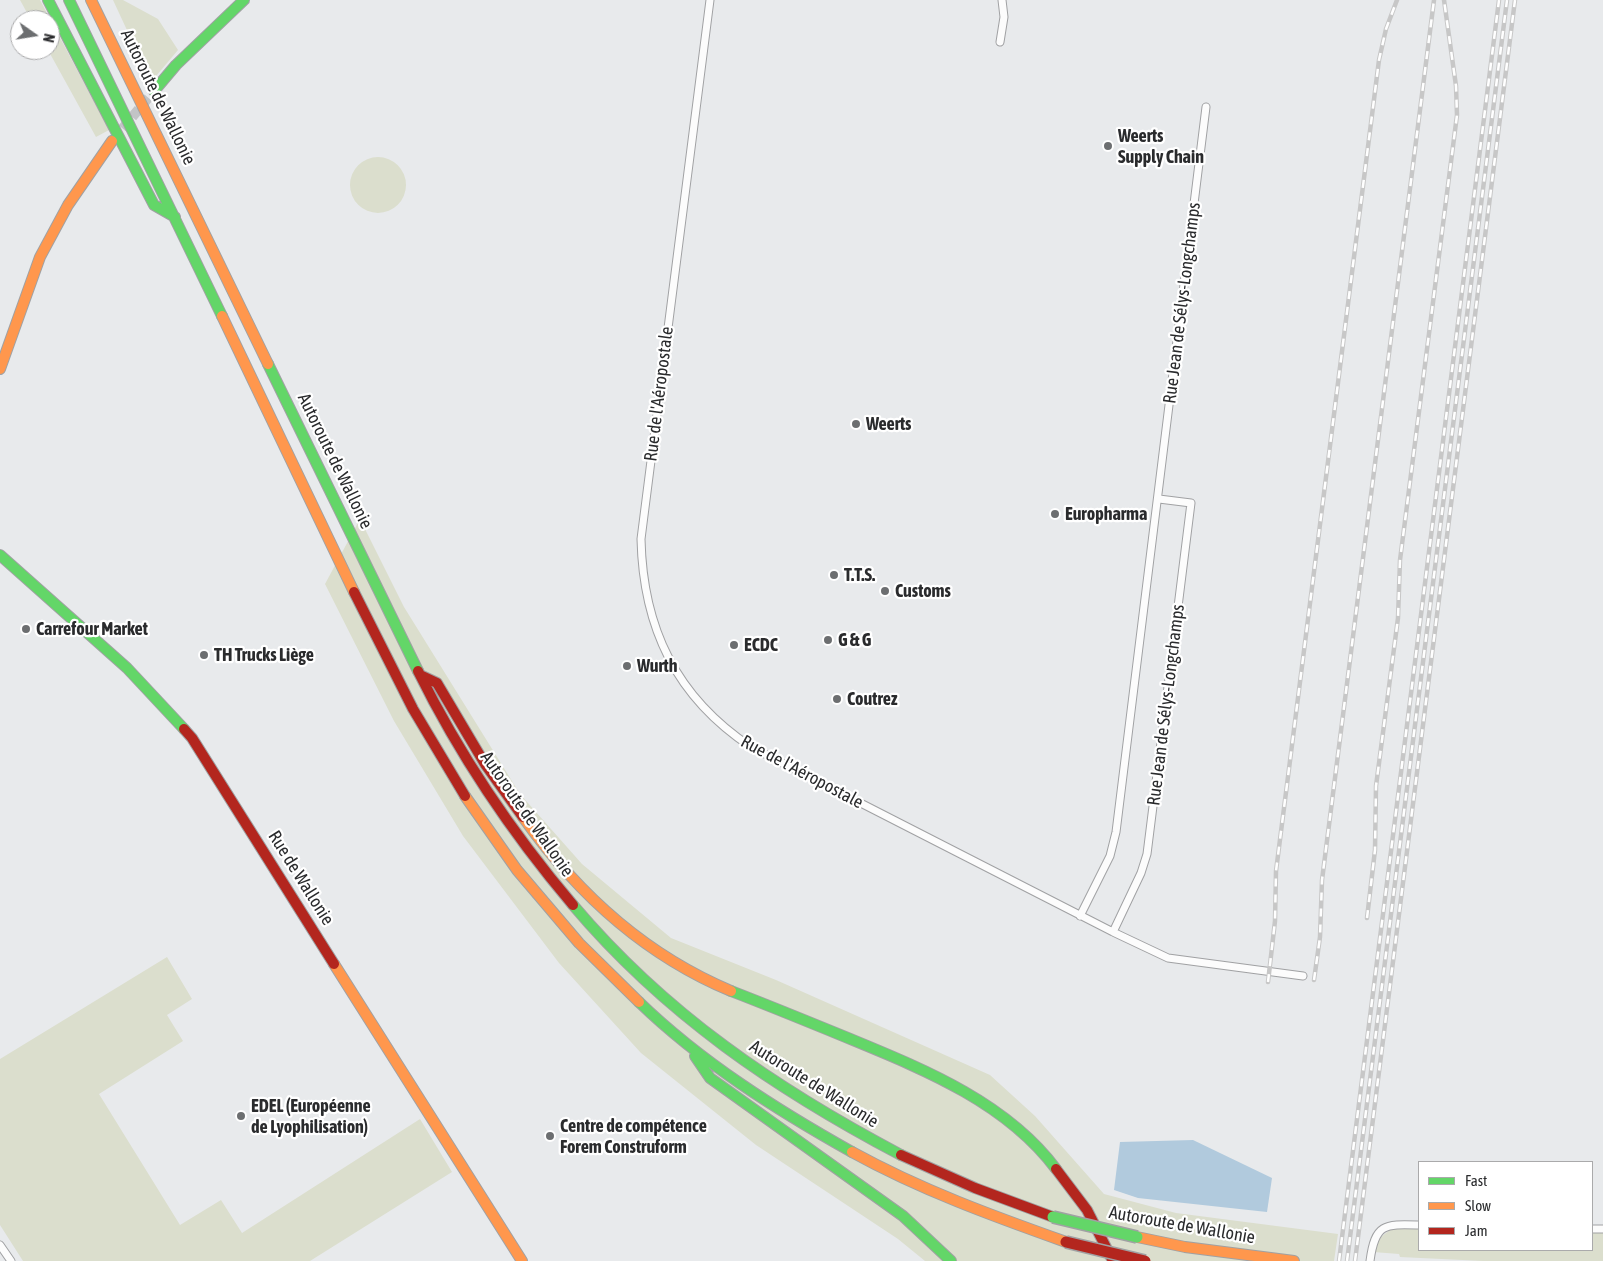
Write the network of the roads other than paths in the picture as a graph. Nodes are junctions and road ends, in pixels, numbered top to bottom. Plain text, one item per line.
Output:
1 (48, 0) edge
2 (69, 0) edge
3 (91, 0) edge
4 (98, 0) edge
5 (244, 0) edge
6 (710, 0) edge
7 (1002, 0) edge
8 (100, 18) junction
9 (1000, 42) dead end
10 (154, 91) tunnel mouth
11 (1206, 108) dead end
12 (112, 141) tunnel mouth
13 (175, 217) junction
14 (0, 369) edge
15 (1159, 499) junction
16 (0, 554) edge
17 (420, 676) junction
18 (1080, 916) junction
19 (1113, 932) junction
20 (1303, 976) dead end
21 (689, 1046) junction
22 (1418, 1225) edge
23 (0, 1245) edge
24 (10, 1261) edge
25 (522, 1261) edge
26 (951, 1261) edge
27 (1114, 1261) edge
28 (1145, 1261) edge
29 (1294, 1261) edge
30 (1370, 1261) edge

1 - 13 main road
2 - 13 main road
3 - 8 main road, Autoroute de Wallonie
4 - 8 main road
5 - 10 main road
6 - 18 street, Rue de l'Aéropostale
7 - 9 street
8 - 17 main road, Autoroute de Wallonie
11 - 15 street, Rue Jean de Sélys-Longchamps
12 - 14 main road
13 - 21 main road
15 - 18 street, Rue Jean de Sélys-Longchamps
15 - 19 street, Rue Jean de Sélys-Longchamps
16 - 25 main road, Rue de Wallonie
17 - 27 main road
17 - 29 main road, Autoroute de Wallonie, bridge
18 - 19 street, Rue de l'Aéropostale
19 - 20 street, Rue de l'Aéropostale
21 - 26 main road
21 - 28 main road, bridge
22 - 30 street
23 - 24 street

